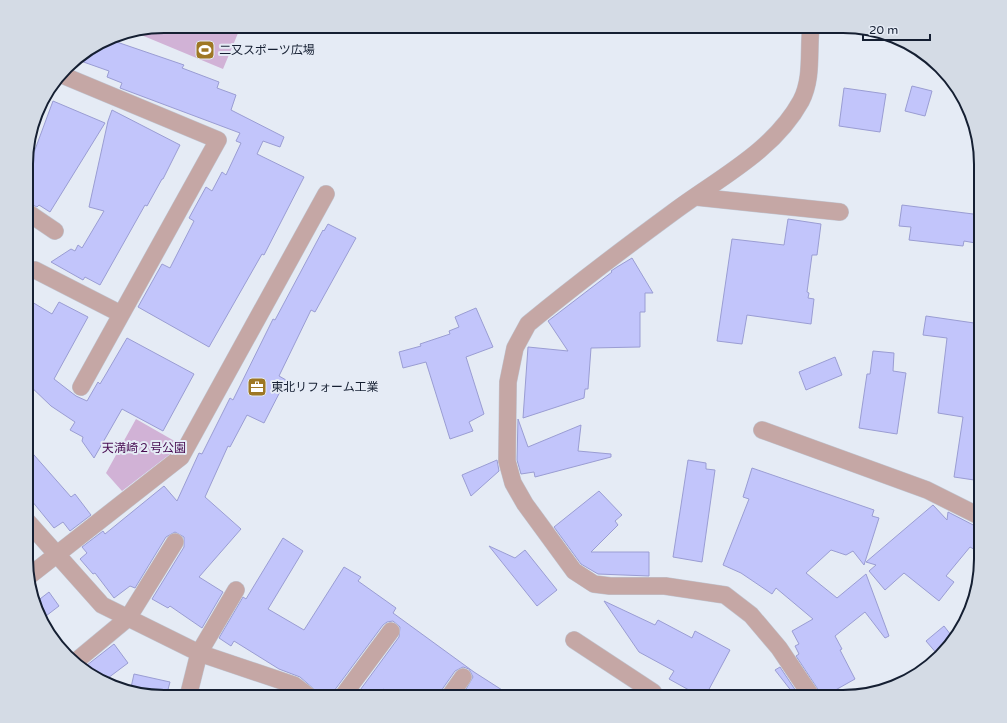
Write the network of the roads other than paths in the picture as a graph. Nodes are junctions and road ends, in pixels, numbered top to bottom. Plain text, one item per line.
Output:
1 (811, 33) edge
2 (67, 77) edge
3 (326, 194) dead end
4 (696, 197) junction
5 (840, 212) dead end
6 (33, 216) edge
7 (55, 231) dead end
8 (35, 270) dead end
9 (121, 314) junction
10 (81, 387) dead end
11 (762, 430) dead end
12 (974, 514) edge
13 (33, 528) edge
14 (175, 542) dead end
15 (57, 554) junction
16 (34, 573) edge
17 (236, 590) dead end
18 (128, 618) junction
19 (391, 631) dead end
20 (574, 640) dead end
21 (199, 653) junction
22 (79, 658) edge
23 (463, 677) dead end
24 (190, 690) edge
25 (301, 690) edge
26 (347, 690) edge
27 (454, 690) edge
28 (650, 690) edge
29 (807, 690) edge

1 - 4 street
2 - 9 street
3 - 15 street
4 - 5 street
4 - 29 street
6 - 7 street
8 - 9 street
9 - 10 street
11 - 12 street
13 - 15 street
14 - 18 street
15 - 16 street
15 - 18 street
17 - 21 street
18 - 21 street
18 - 22 street
19 - 26 street
20 - 28 street
21 - 24 street
21 - 25 street
23 - 27 street

